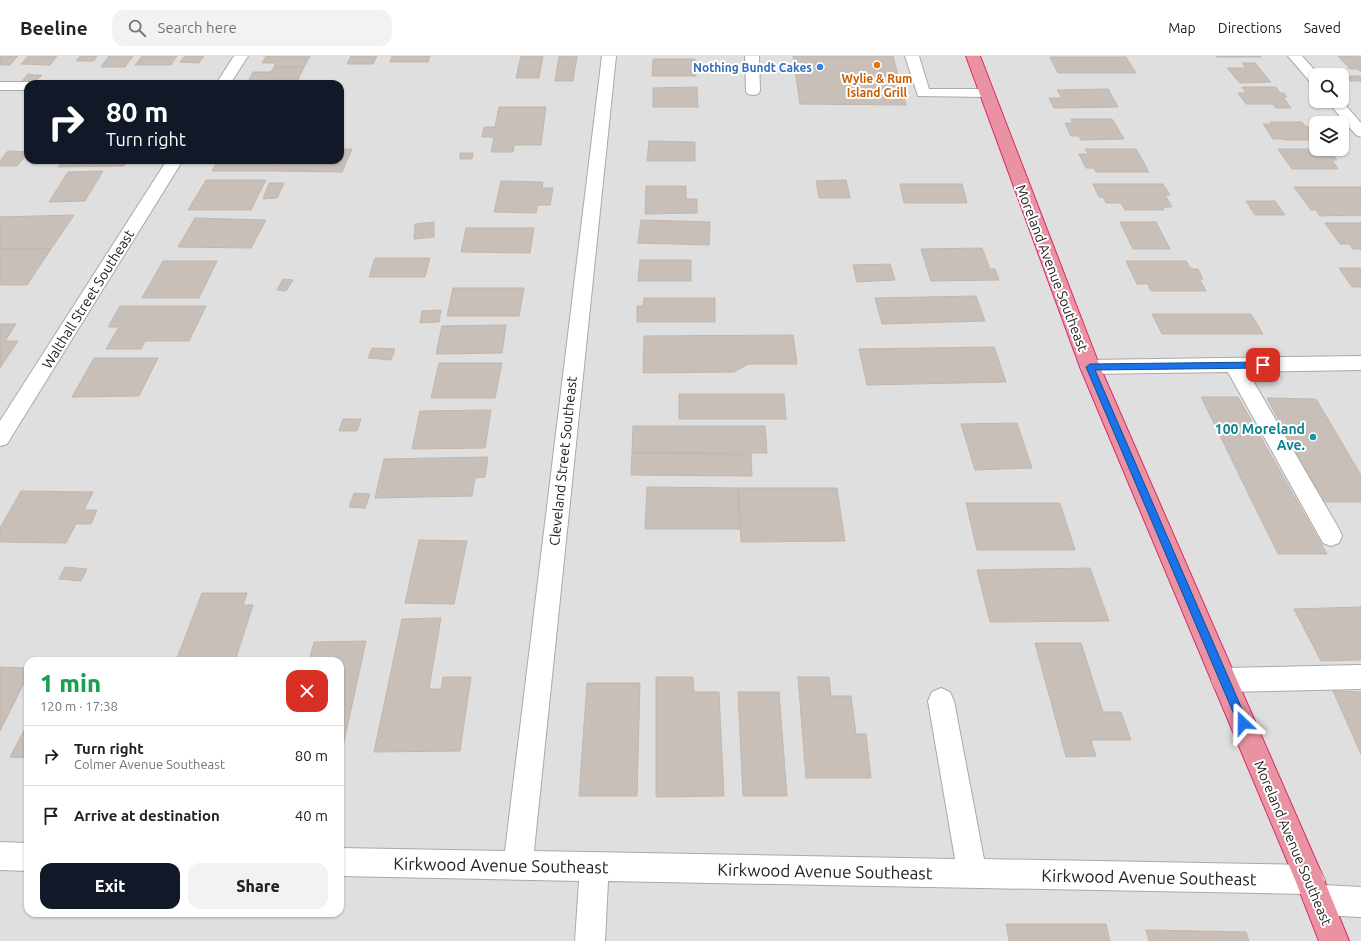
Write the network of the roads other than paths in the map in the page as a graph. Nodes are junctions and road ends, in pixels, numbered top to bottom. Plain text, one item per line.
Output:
1 (241, 56) edge
2 (609, 56) edge
3 (752, 56) edge
4 (912, 56) edge
5 (973, 56) edge
6 (1295, 56) edge
7 (1309, 72) edge
8 (226, 80) edge
9 (0, 86) edge
10 (24, 86) edge
11 (753, 91) dead end
12 (987, 93) junction
13 (1340, 108) edge
14 (1361, 132) edge
15 (173, 164) edge
16 (1361, 363) edge
17 (1234, 365) junction
18 (1090, 367) junction
19 (0, 405) edge
20 (21, 405) junction
21 (0, 438) edge
22 (1331, 536) dead end
23 (1361, 677) edge
24 (1224, 680) junction
25 (941, 701) dead end
26 (0, 856) edge
27 (24, 857) edge
28 (344, 862) edge
29 (518, 866) junction
30 (594, 867) junction
31 (972, 874) junction
32 (1314, 890) junction
33 (1361, 902) edge
34 (590, 941) edge
35 (1334, 941) edge

1 - 8 street
2 - 29 street, Cleveland Street Southeast
3 - 11 street
4 - 12 street
5 - 12 highway, Moreland Avenue Southeast
6 - 7 street
9 - 10 street
12 - 18 highway, Moreland Avenue Southeast
13 - 14 street
15 - 20 street, Walthall Street Southeast
16 - 17 street
17 - 18 street
17 - 22 street
18 - 24 highway, Moreland Avenue Southeast
19 - 20 street
20 - 21 street, Walthall Street Southeast
23 - 24 street
24 - 32 highway, Moreland Avenue Southeast
25 - 31 street
26 - 27 street
28 - 29 street, Kirkwood Avenue Southeast
29 - 30 street, Kirkwood Avenue Southeast
30 - 31 street, Kirkwood Avenue Southeast
30 - 34 street
31 - 32 street, Kirkwood Avenue Southeast
32 - 33 street, Kirkwood Avenue Southeast
32 - 35 highway, Moreland Avenue Southeast

